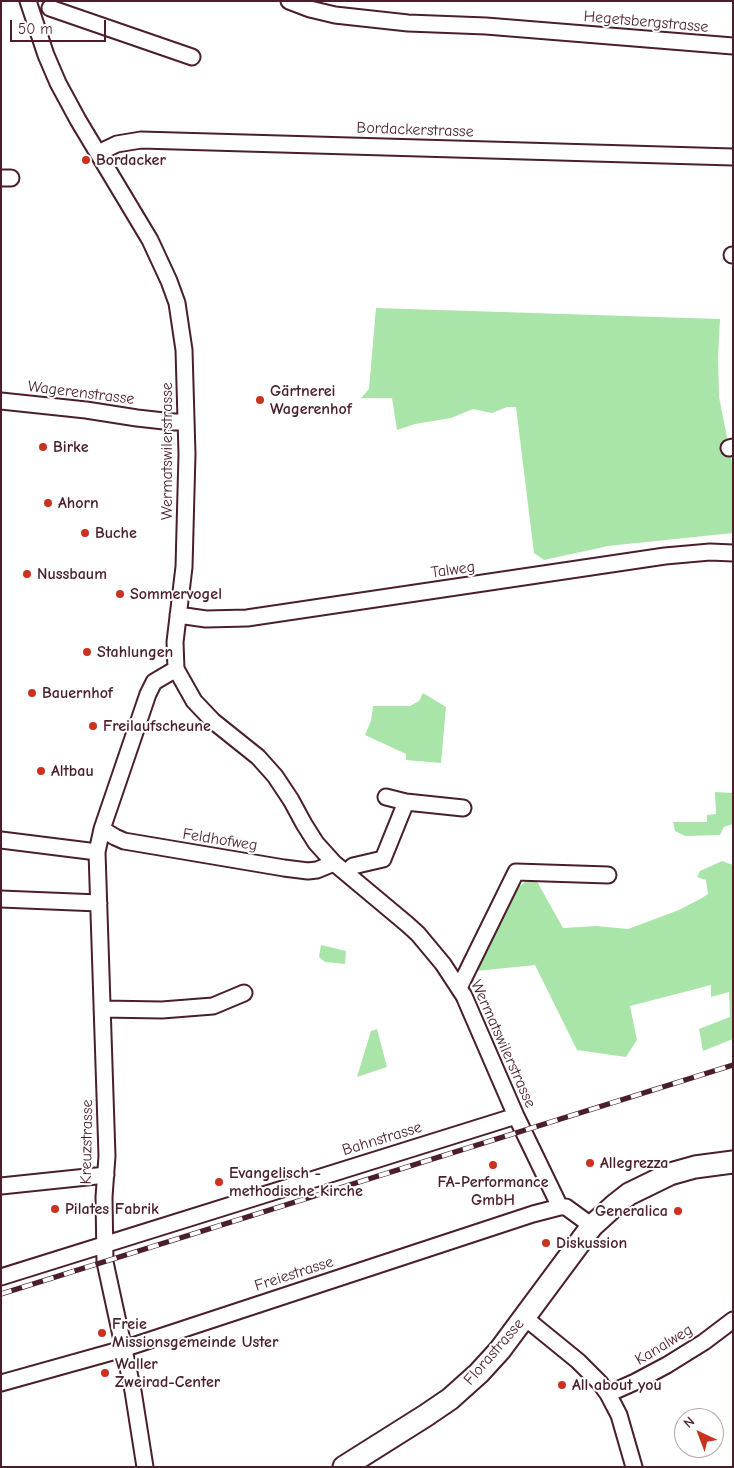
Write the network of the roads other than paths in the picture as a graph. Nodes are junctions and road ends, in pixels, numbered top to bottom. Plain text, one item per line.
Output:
1 (28, 1) edge
2 (289, 1) edge
3 (54, 5) edge
4 (36, 21) junction
5 (733, 46) edge
6 (192, 57) dead end
7 (98, 153) junction
8 (733, 157) edge
9 (1, 401) edge
10 (185, 422) junction
11 (733, 553) edge
12 (178, 615) junction
13 (176, 669) junction
14 (386, 797) dead end
15 (406, 802) junction
16 (463, 808) dead end
17 (102, 829) junction
18 (1, 840) edge
19 (97, 852) junction
20 (334, 862) junction
21 (346, 872) junction
22 (608, 875) dead end
23 (1, 899) edge
24 (99, 903) junction
25 (460, 988) junction
26 (244, 993) dead end
27 (102, 1009) junction
28 (516, 1116) junction
29 (733, 1162) edge
30 (106, 1175) junction
31 (1, 1186) edge
32 (560, 1207) junction
33 (592, 1226) junction
34 (105, 1243) junction
35 (1, 1277) edge
36 (524, 1317) junction
37 (733, 1320) edge
38 (123, 1349) junction
39 (1, 1382) edge
40 (608, 1394) junction
41 (145, 1467) edge
42 (344, 1467) edge
43 (634, 1467) edge

1 - 4 street, Wermatswilerstrasse
2 - 5 street, Hegetsbergstrasse
3 - 4 street
3 - 6 street
4 - 7 street, Wermatswilerstrasse
7 - 8 street, Bordackerstrasse
7 - 10 street, Wermatswilerstrasse
9 - 10 street, Wagerenstrasse
10 - 12 street, Wermatswilerstrasse
11 - 12 street, Talweg
12 - 13 street, Wermatswilerstrasse
13 - 17 street, Kreuzstrasse
13 - 20 street, Wermatswilerstrasse
14 - 15 street
15 - 16 street
15 - 21 street
17 - 19 street, Kreuzstrasse
17 - 20 street, Feldhofweg
18 - 19 street
19 - 24 street, Kreuzstrasse
20 - 21 street, Wermatswilerstrasse
21 - 25 street, Wermatswilerstrasse
22 - 25 street
23 - 24 street
24 - 27 street, Kreuzstrasse
25 - 28 street, Wermatswilerstrasse
26 - 27 street
27 - 30 street, Kreuzstrasse
28 - 32 street, Wermatswilerstrasse
28 - 34 street, Bahnstrasse
29 - 33 main road, Florastrasse
30 - 31 street
30 - 34 street, Kreuzstrasse
32 - 33 street
32 - 38 street, Freiestrasse
33 - 36 main road, Florastrasse
34 - 35 street, Bahnstrasse
34 - 38 street, Kreuzstrasse
36 - 40 street
36 - 42 main road, Florastrasse
37 - 40 street, Kanalweg
38 - 39 street, Freiestrasse
38 - 41 street, Kreuzstrasse
40 - 43 street

